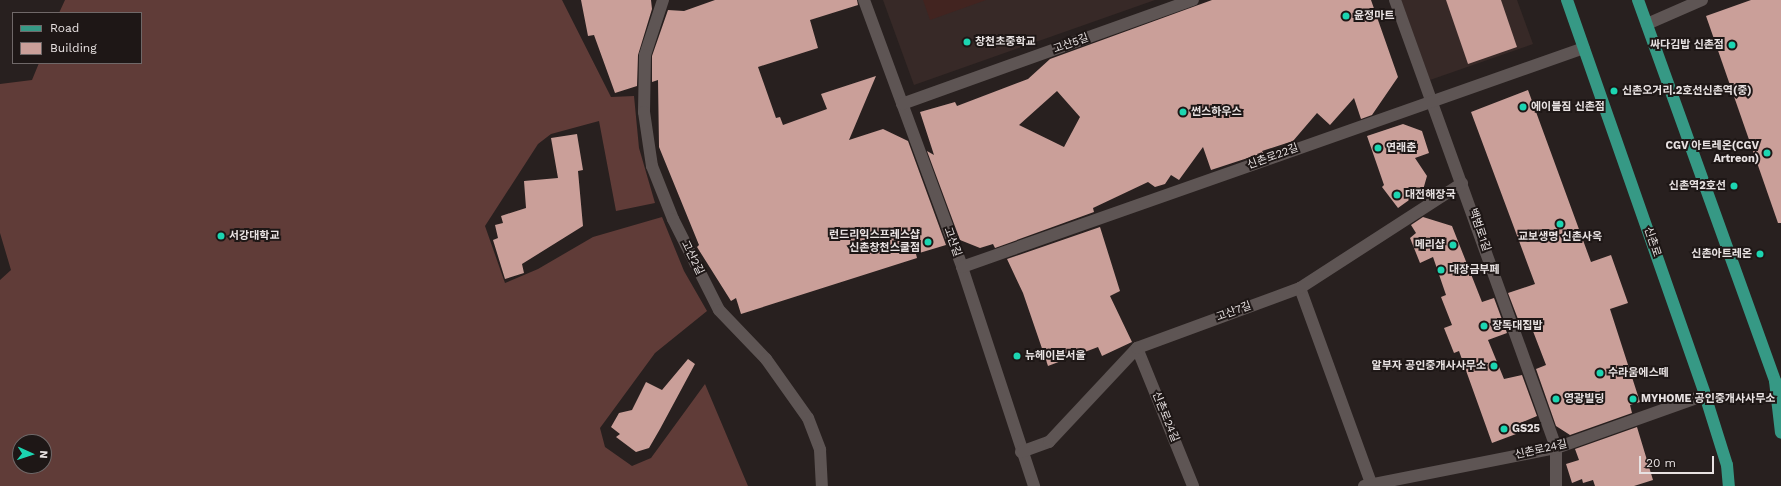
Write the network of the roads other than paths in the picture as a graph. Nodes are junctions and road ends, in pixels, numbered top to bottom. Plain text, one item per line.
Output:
1 (663, 0) edge
2 (864, 0) edge
3 (1193, 0) edge
4 (1395, 0) edge
5 (1567, 0) edge
6 (1638, 0) edge
7 (1702, 0) edge
8 (1647, 24) junction
9 (1584, 48) junction
10 (1432, 100) junction
11 (902, 104) junction
12 (1462, 183) junction
13 (962, 267) junction
14 (1300, 288) junction
15 (1137, 348) junction
16 (1778, 380) edge
17 (1705, 395) junction
18 (1781, 433) edge
19 (1556, 448) junction
20 (1021, 452) junction
21 (1369, 485) edge
22 (822, 486) edge
23 (1034, 486) edge
24 (1193, 486) edge
25 (1556, 486) edge
26 (1729, 486) edge

1 - 22 street, 고산2길
2 - 11 street, 고산길
3 - 11 street, 고산5길
4 - 10 street, 백범로1길
5 - 9 main road, 신촌로
6 - 8 main road
7 - 8 street
8 - 16 main road
9 - 10 street, 신촌로22길
9 - 17 main road, 신촌로
10 - 12 street, 백범로1길
10 - 13 street, 신촌로22길
11 - 13 street, 고산길
12 - 14 street, 고산7길
12 - 19 street, 백범로1길
13 - 20 street, 고산길
14 - 15 street, 고산7길
14 - 21 street, 신촌로24길
15 - 20 street, 고산7길
15 - 24 street, 신촌로24길
16 - 18 main road
17 - 19 street, 신촌로24길
17 - 26 main road, 신촌로
19 - 21 street, 신촌로24길
19 - 25 street, 백범로1길
20 - 23 street, 고산길

